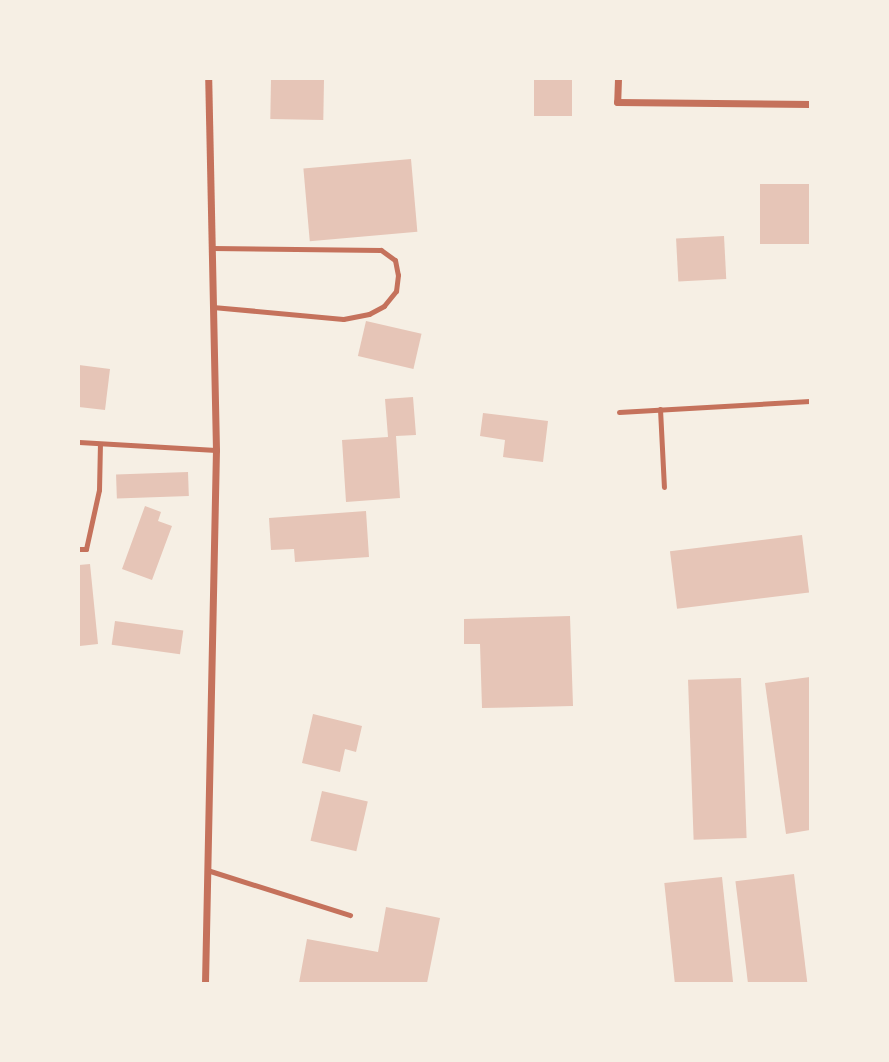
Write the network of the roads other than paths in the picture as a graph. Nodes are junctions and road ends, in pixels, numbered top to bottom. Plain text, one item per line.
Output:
1 (208, 79) edge
2 (618, 79) edge
3 (810, 104) edge
4 (212, 248) junction
5 (213, 307) junction
6 (810, 401) edge
7 (660, 409) junction
8 (619, 412) dead end
9 (79, 442) edge
10 (100, 444) junction
11 (216, 450) junction
12 (664, 487) dead end
13 (79, 549) edge
14 (207, 870) junction
15 (350, 915) dead end
16 (205, 983) edge

1 - 4 street
2 - 3 street
4 - 5 street
4 - 5 lane
5 - 11 street
6 - 7 lane
7 - 8 lane
7 - 12 lane
9 - 10 lane
10 - 11 lane
10 - 13 lane
11 - 14 street
14 - 15 lane
14 - 16 street

